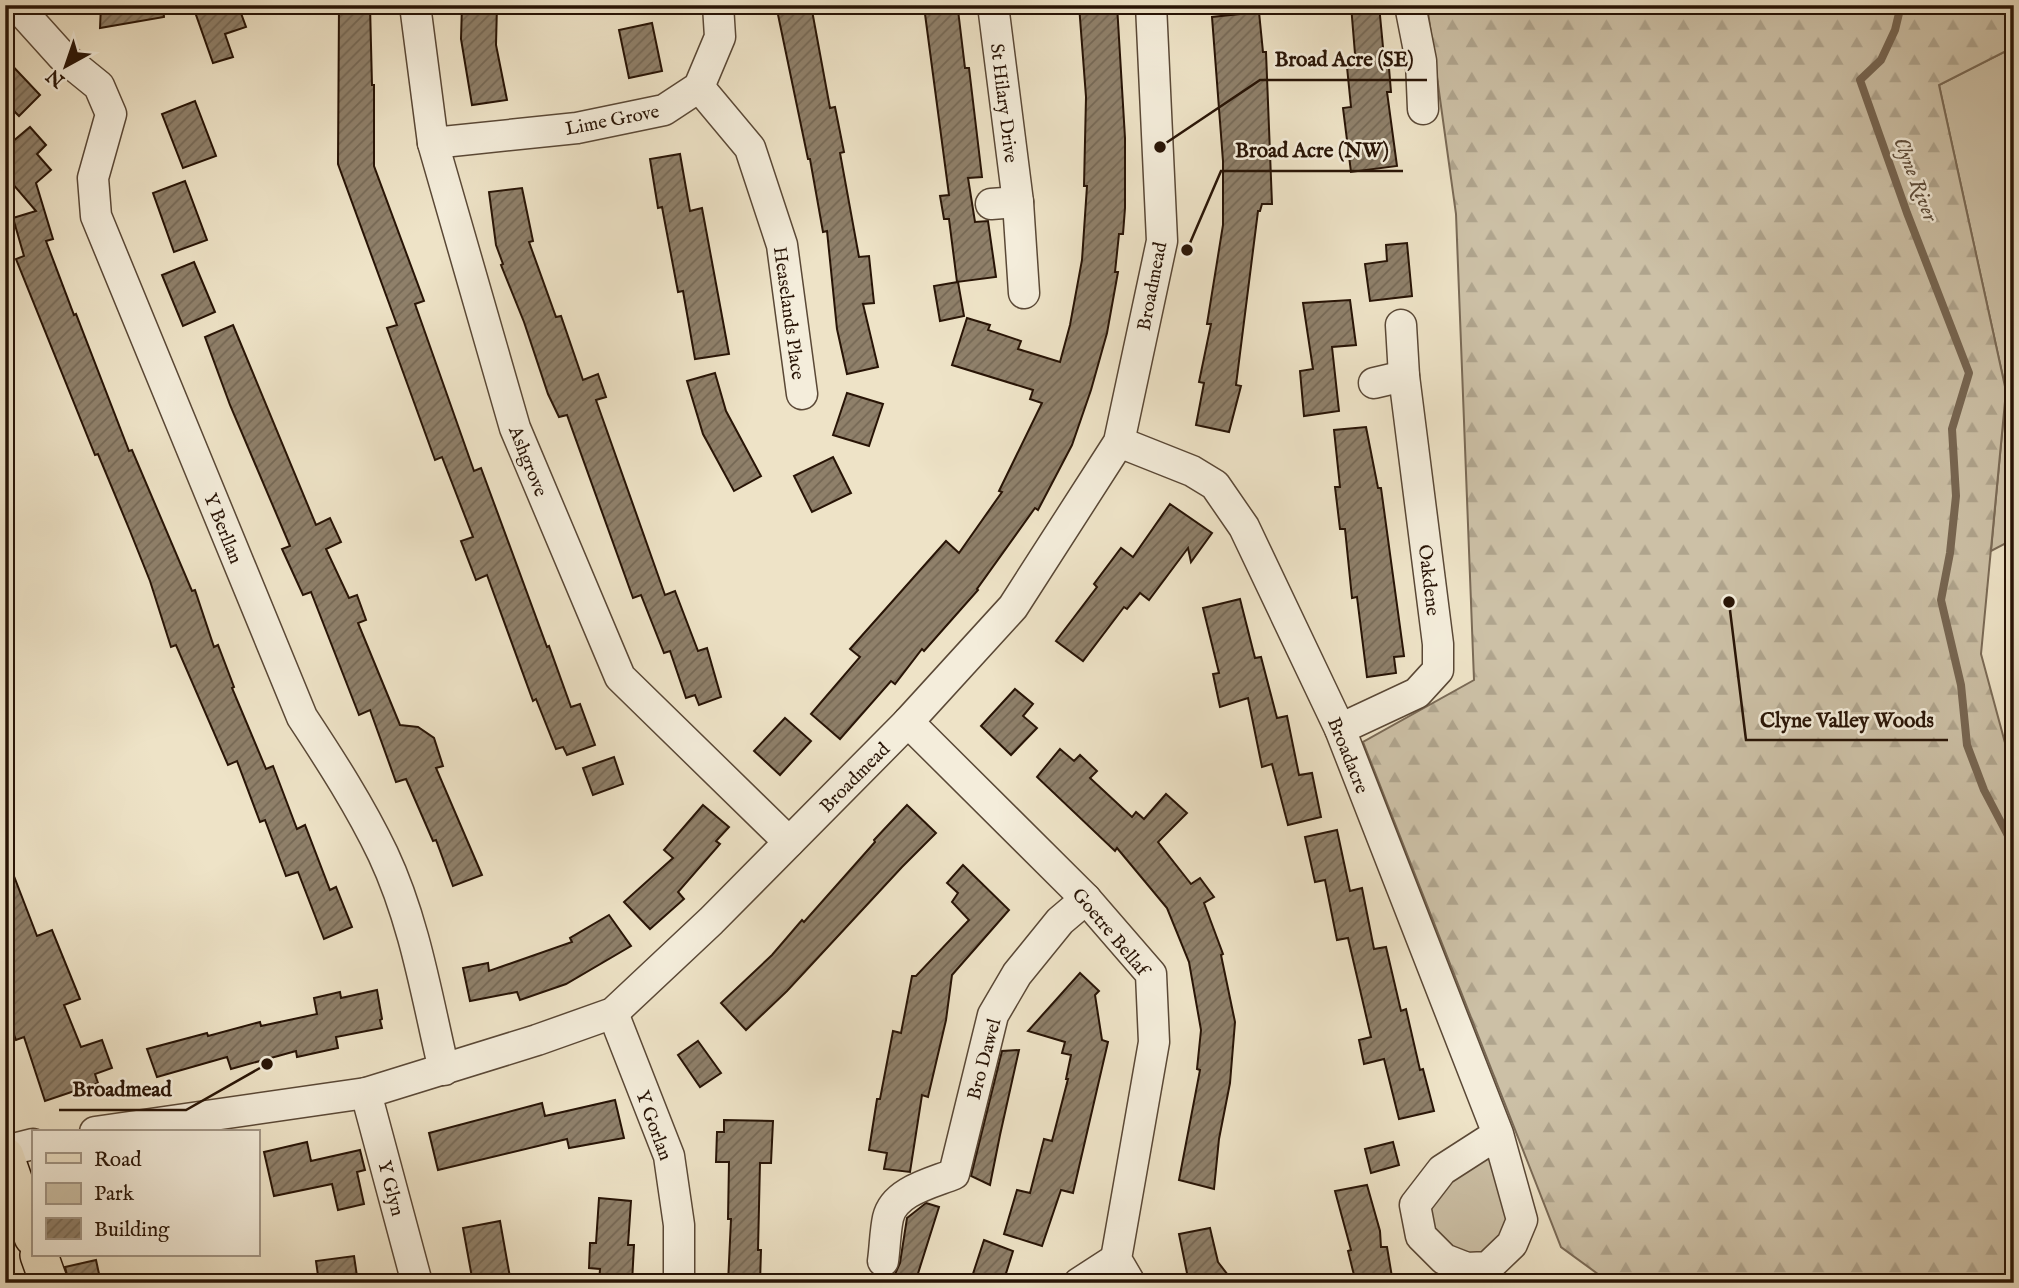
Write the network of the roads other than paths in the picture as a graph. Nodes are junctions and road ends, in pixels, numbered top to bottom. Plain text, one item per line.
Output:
1 (16, 5) edge
2 (415, 5) edge
3 (718, 5) edge
4 (993, 5) edge
5 (1151, 5) edge
6 (1409, 5) edge
7 (699, 87) junction
8 (1423, 109) dead end
9 (433, 143) junction
10 (1024, 293) dead end
11 (1401, 325) dead end
12 (1404, 376) junction
13 (1374, 383) dead end
14 (802, 394) dead end
15 (1119, 442) junction
16 (908, 722) junction
17 (1340, 729) junction
18 (789, 842) junction
19 (1086, 899) junction
20 (612, 1013) junction
21 (444, 1070) junction
22 (366, 1093) junction
23 (109, 1130) edge
24 (1498, 1134) dead end
25 (32, 1144) edge
26 (5, 1150) edge
27 (5, 1156) edge
28 (32, 1234) edge
29 (39, 1256) edge
30 (883, 1261) dead end
31 (1123, 1271) edge
32 (49, 1283) edge
33 (417, 1283) edge
34 (678, 1283) edge
35 (1079, 1283) edge

1 - 21 street, Y Berllan
2 - 9 street, Ashgrove
3 - 7 street
4 - 10 street, St Hilary Drive
5 - 15 street, Broadmead
6 - 8 street
7 - 9 street, Lime Grove
7 - 14 street, Heaselands Place
9 - 18 street, Ashgrove
11 - 12 street, Oakdene
12 - 13 street
12 - 17 street, Oakdene
15 - 16 street, Broadmead
15 - 17 street, Broadacre
16 - 18 street, Broadmead
16 - 19 street, Goetre Bellaf
17 - 24 street, Broadacre
18 - 20 street, Broadmead
19 - 30 street, Bro Dawel
19 - 31 street, Goetre Bellaf
20 - 21 street, Broadmead
20 - 34 street, Y Gorlan
21 - 22 street, Broadmead
22 - 23 street, Broadmead
22 - 33 street, Y Glyn
25 - 26 street
27 - 28 main road
29 - 32 main road
31 - 35 street

